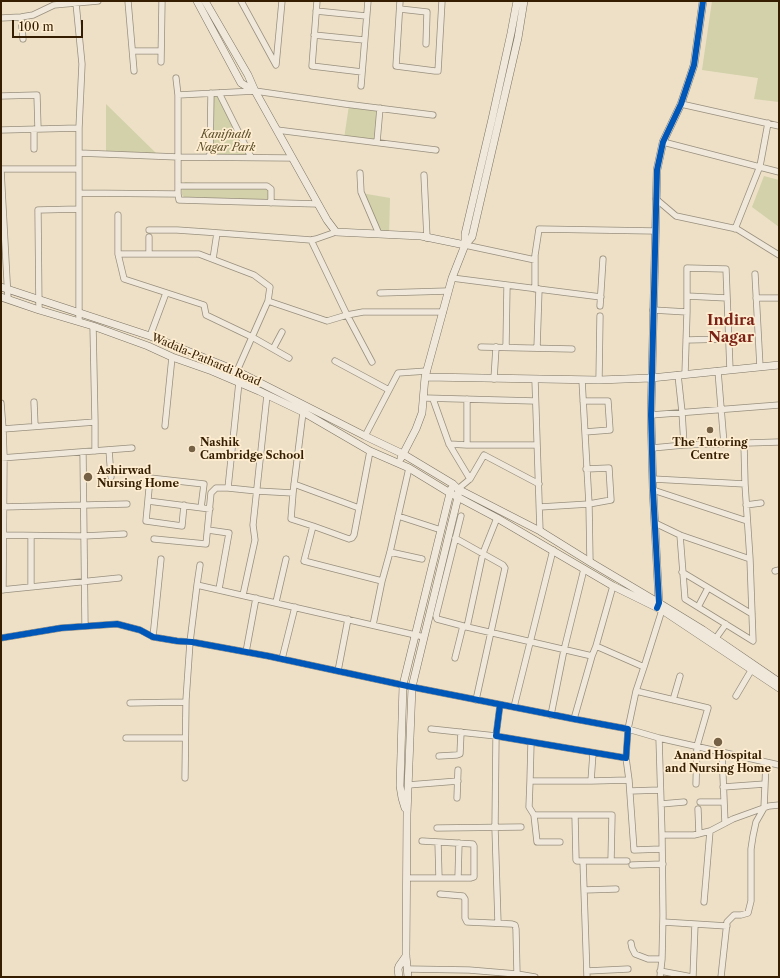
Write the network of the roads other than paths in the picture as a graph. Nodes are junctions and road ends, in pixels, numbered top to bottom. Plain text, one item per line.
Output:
1 (98, 1) edge
2 (128, 1) edge
3 (162, 1) edge
4 (197, 1) edge
5 (205, 1) edge
6 (241, 1) edge
7 (282, 1) edge
8 (317, 1) edge
9 (368, 1) edge
10 (400, 1) edge
11 (442, 1) edge
12 (517, 1) edge
13 (524, 1) edge
14 (703, 1) edge
15 (76, 3) junction
16 (400, 9) junction
17 (316, 11) junction
18 (366, 16) junction
19 (20, 17) junction
20 (1, 18) edge
21 (314, 35) junction
22 (23, 39) dead end
23 (364, 40) junction
24 (426, 44) dead end
25 (133, 50) junction
26 (161, 51) junction
27 (161, 62) dead end
28 (134, 71) dead end
29 (362, 72) junction
30 (176, 78) dead end
31 (361, 86) dead end
32 (254, 91) junction
33 (211, 93) junction
34 (219, 93) junction
35 (178, 95) junction
36 (1, 96) edge
37 (681, 104) junction
38 (380, 108) junction
39 (433, 114) dead end
40 (768, 123) junction
41 (779, 126) edge
42 (79, 128) junction
43 (36, 129) junction
44 (1, 130) edge
45 (277, 130) junction
46 (377, 142) junction
47 (663, 142) junction
48 (34, 149) dead end
49 (436, 150) dead end
50 (79, 153) junction
51 (178, 157) junction
52 (210, 157) junction
53 (251, 157) junction
54 (292, 158) junction
55 (760, 166) junction
56 (79, 169) junction
57 (1, 170) edge
58 (779, 172) edge
59 (360, 173) dead end
60 (424, 175) dead end
61 (178, 186) junction
62 (80, 193) junction
63 (178, 194) junction
64 (656, 199) junction
65 (271, 203) junction
66 (318, 204) junction
67 (79, 209) junction
68 (118, 215) dead end
69 (735, 229) junction
70 (655, 231) junction
71 (217, 232) junction
72 (336, 232) junction
73 (379, 234) junction
74 (427, 238) junction
75 (311, 240) junction
76 (465, 246) junction
77 (118, 254) junction
78 (149, 254) junction
79 (779, 255) edge
80 (603, 258) dead end
81 (213, 259) junction
82 (535, 260) junction
83 (755, 274) dead end
84 (452, 278) junction
85 (507, 285) junction
86 (4, 288) edge
87 (537, 289) junction
88 (448, 291) junction
89 (166, 292) junction
90 (380, 293) dead end
91 (687, 296) junction
92 (601, 297) junction
93 (4, 298) edge
94 (727, 298) junction
95 (756, 298) junction
96 (779, 298) edge
97 (39, 299) junction
98 (268, 301) junction
99 (600, 306) dead end
100 (39, 310) junction
101 (653, 310) junction
102 (79, 312) junction
103 (442, 312) junction
104 (686, 312) junction
105 (347, 315) junction
106 (600, 316) dead end
107 (79, 321) junction
108 (93, 326) junction
109 (282, 332) dead end
110 (150, 336) junction
111 (252, 337) junction
112 (729, 339) junction
113 (686, 340) junction
114 (481, 347) dead end
115 (496, 347) junction
116 (506, 348) junction
117 (537, 348) junction
118 (274, 349) junction
119 (572, 349) dead end
120 (172, 356) junction
121 (290, 358) dead end
122 (335, 361) dead end
123 (372, 362) dead end
124 (779, 365) edge
125 (760, 367) junction
126 (730, 370) junction
127 (718, 371) junction
128 (239, 372) junction
129 (426, 374) junction
130 (682, 375) junction
131 (651, 378) junction
132 (494, 379) junction
133 (535, 380) junction
134 (582, 380) junction
135 (599, 380) junction
136 (236, 381) junction
137 (389, 390) junction
138 (267, 395) junction
139 (424, 398) junction
140 (433, 399) junction
141 (467, 400) junction
142 (536, 401) junction
143 (583, 401) junction
144 (34, 402) dead end
145 (1, 403) edge
146 (779, 405) edge
147 (721, 409) junction
148 (303, 412) junction
149 (682, 412) junction
150 (651, 415) junction
151 (95, 422) junction
152 (35, 426) junction
153 (165, 426) dead end
154 (2, 429) junction
155 (585, 432) junction
156 (365, 436) junction
157 (779, 442) edge
158 (449, 444) junction
159 (724, 444) junction
160 (744, 444) junction
161 (467, 445) junction
162 (488, 445) junction
163 (537, 445) junction
164 (684, 445) junction
165 (132, 448) dead end
166 (652, 448) junction
167 (109, 450) junction
168 (95, 451) junction
169 (370, 451) junction
170 (83, 452) junction
171 (403, 454) junction
172 (484, 455) junction
173 (2, 458) edge
174 (399, 464) junction
175 (409, 468) junction
176 (586, 468) junction
177 (111, 477) dead end
178 (470, 479) junction
179 (653, 479) junction
180 (294, 484) junction
181 (539, 484) junction
182 (745, 484) junction
183 (455, 486) junction
184 (228, 488) junction
185 (653, 490) junction
186 (257, 492) junction
187 (293, 493) junction
188 (450, 493) junction
189 (458, 497) junction
190 (148, 500) junction
191 (761, 503) dead end
192 (127, 504) dead end
193 (589, 504) junction
194 (83, 505) junction
195 (184, 505) junction
196 (746, 505) junction
197 (2, 507) edge
198 (540, 507) junction
199 (201, 508) junction
200 (359, 508) junction
201 (210, 509) junction
202 (398, 516) junction
203 (461, 516) dead end
204 (498, 518) junction
205 (747, 521) junction
206 (655, 523) junction
207 (313, 526) junction
208 (208, 530) junction
209 (441, 530) junction
210 (540, 531) junction
211 (124, 534) dead end
212 (680, 534) junction
213 (2, 535) edge
214 (31, 536) junction
215 (84, 536) junction
216 (455, 538) junction
217 (154, 539) dead end
218 (553, 550) junction
219 (390, 552) junction
220 (483, 553) junction
221 (286, 558) dead end
222 (161, 559) dead end
223 (422, 559) dead end
224 (750, 559) junction
225 (590, 562) junction
226 (200, 565) dead end
227 (584, 569) junction
228 (682, 572) junction
229 (119, 578) dead end
230 (382, 581) junction
231 (84, 582) junction
232 (197, 584) junction
233 (613, 586) junction
234 (31, 587) junction
235 (708, 588) junction
236 (219, 589) junction
237 (2, 590) edge
238 (243, 595) junction
239 (256, 598) junction
240 (276, 602) junction
241 (698, 606) junction
242 (295, 607) junction
243 (659, 607) junction
244 (752, 614) junction
245 (348, 620) junction
246 (726, 624) junction
247 (373, 625) junction
248 (85, 626) junction
249 (465, 627) junction
250 (491, 633) junction
251 (416, 635) junction
252 (153, 637) junction
253 (424, 637) junction
254 (1, 638) edge
255 (716, 638) junction
256 (190, 642) junction
257 (530, 642) junction
258 (596, 646) junction
259 (564, 650) junction
260 (246, 652) junction
261 (592, 656) junction
262 (455, 658) dead end
263 (282, 659) junction
264 (644, 667) junction
265 (752, 669) junction
266 (338, 671) junction
267 (680, 676) dead end
268 (779, 682) edge
269 (403, 685) junction
270 (412, 687) junction
271 (779, 688) edge
272 (636, 691) junction
273 (736, 696) dead end
274 (476, 700) junction
275 (673, 700) junction
276 (186, 702) junction
277 (130, 703) dead end
278 (500, 705) junction
279 (514, 708) junction
280 (551, 715) junction
281 (574, 720) junction
282 (431, 729) dead end
283 (628, 729) junction
284 (462, 732) junction
285 (496, 736) junction
286 (126, 738) dead end
287 (185, 738) junction
288 (659, 738) junction
289 (530, 742) junction
290 (697, 746) junction
291 (722, 752) junction
292 (592, 753) junction
293 (439, 756) dead end
294 (626, 758) junction
295 (766, 762) junction
296 (779, 765) edge
297 (458, 770) dead end
298 (185, 778) dead end
299 (629, 780) junction
300 (458, 781) junction
301 (530, 781) junction
302 (591, 781) junction
303 (696, 784) dead end
304 (765, 784) junction
305 (408, 785) junction
306 (723, 787) junction
307 (660, 790) junction
308 (630, 791) junction
309 (457, 798) dead end
310 (684, 802) dead end
311 (700, 802) dead end
312 (724, 802) junction
313 (661, 804) junction
314 (779, 805) edge
315 (764, 808) junction
316 (698, 809) dead end
317 (407, 814) junction
318 (534, 815) junction
319 (576, 815) junction
320 (725, 823) junction
321 (521, 827) dead end
322 (437, 828) dead end
323 (495, 828) junction
324 (710, 831) junction
325 (699, 834) junction
326 (662, 835) junction
327 (422, 842) dead end
328 (438, 842) junction
329 (459, 842) junction
330 (560, 842) dead end
331 (662, 848) junction
332 (583, 860) junction
333 (611, 861) junction
334 (626, 861) dead end
335 (662, 864) junction
336 (632, 865) dead end
337 (407, 878) junction
338 (439, 878) junction
339 (458, 878) junction
340 (616, 889) dead end
341 (584, 890) junction
342 (440, 894) dead end
343 (704, 902) dead end
344 (663, 922) junction
345 (498, 923) junction
346 (695, 924) junction
347 (727, 926) junction
348 (631, 943) dead end
349 (406, 956) junction
350 (662, 958) junction
351 (407, 969) junction
352 (628, 970) dead end
353 (517, 974) junction
354 (587, 974) edge
355 (660, 974) edge
356 (399, 977) edge
357 (408, 977) edge
358 (535, 977) edge
359 (692, 977) edge
360 (721, 977) edge

1 - 15 street
2 - 25 street
3 - 26 street
4 - 32 main road
5 - 32 main road
6 - 7 street
8 - 17 street
9 - 18 street
10 - 16 street
11 - 16 street
12 - 76 main road
13 - 76 main road
14 - 37 main road
15 - 19 street
15 - 42 street
16 - 24 street
17 - 18 street
17 - 21 street
18 - 23 street
19 - 20 street
19 - 22 street
21 - 23 street
21 - 29 street
23 - 29 street
25 - 26 street
25 - 28 street
26 - 27 street
29 - 31 street
30 - 35 street
32 - 34 street
32 - 38 street
32 - 45 main road
33 - 34 street
33 - 35 street
33 - 52 street
34 - 53 street
35 - 51 street
36 - 43 street
37 - 40 street
37 - 47 main road
38 - 39 street
38 - 46 street
40 - 41 street
40 - 55 street
42 - 43 street
42 - 50 street
43 - 44 street
43 - 48 street
45 - 46 street
45 - 54 main road
46 - 49 street
47 - 55 street
47 - 64 main road
50 - 51 street
50 - 56 street
51 - 52 street
51 - 61 street
52 - 53 street
53 - 54 street
54 - 66 main road
55 - 58 street
55 - 69 street
56 - 57 street
56 - 62 street
57 - 86 street
59 - 73 street
60 - 74 street
61 - 63 street
61 - 65 street
62 - 63 street
62 - 67 street
63 - 65 street
64 - 69 street
64 - 70 main road
65 - 66 street
66 - 72 main road
67 - 97 street
67 - 102 street
68 - 77 street
69 - 79 street
70 - 82 street
70 - 101 main road
71 - 75 street
71 - 78 street
71 - 81 street
72 - 73 main road
72 - 75 street
73 - 74 main road
74 - 76 main road
75 - 105 street
76 - 82 street
76 - 84 main road
77 - 78 street
77 - 89 street
78 - 81 street
80 - 92 street
81 - 98 street
82 - 87 street
83 - 95 street
84 - 85 street
84 - 88 main road
85 - 87 street
85 - 116 street
86 - 93 street
86 - 97 main road, Wadala-Pathardi Road
87 - 92 street
87 - 117 street
88 - 90 street
88 - 103 main road
89 - 110 street
89 - 111 street
91 - 94 street
91 - 94 street
91 - 104 street
92 - 99 street
93 - 100 main road, Wadala-Pathardi Road
94 - 112 street
95 - 96 street
95 - 125 street
97 - 100 street
97 - 102 main road, Wadala-Pathardi Road
98 - 105 street
98 - 111 street
100 - 107 main road, Wadala-Pathardi Road
101 - 104 street
101 - 131 main road
102 - 107 street
102 - 110 main road, Wadala-Pathardi Road
103 - 105 street
103 - 129 main road
104 - 113 street
105 - 123 street
106 - 135 street
107 - 108 main road, Wadala-Pathardi Road
108 - 120 main road, Wadala-Pathardi Road
108 - 151 street
109 - 118 street
110 - 128 main road, Wadala-Pathardi Road
111 - 118 street
111 - 128 street
112 - 113 street
112 - 126 street
113 - 130 street
114 - 115 street
115 - 116 street
115 - 132 street
116 - 117 street
117 - 119 street
118 - 121 street
120 - 136 main road, Wadala-Pathardi Road
120 - 153 street
122 - 137 street
124 - 125 main road
125 - 126 main road
126 - 127 main road
127 - 130 main road
127 - 147 street
128 - 136 street
128 - 156 main road, Wadala-Pathardi Road
129 - 132 main road
129 - 137 street
129 - 139 main road
130 - 131 main road
130 - 149 street
131 - 135 main road
131 - 150 main road
132 - 133 main road
133 - 134 main road
133 - 142 street
134 - 135 main road
134 - 143 street
136 - 138 main road, Wadala-Pathardi Road
136 - 184 street
137 - 156 street
138 - 148 main road, Wadala-Pathardi Road
138 - 186 street
139 - 140 street
139 - 171 main road
140 - 141 street
140 - 158 street
141 - 142 street
141 - 161 street
142 - 163 street
143 - 155 street
143 - 155 street
144 - 152 street
145 - 154 street
146 - 147 street
147 - 149 street
147 - 159 street
148 - 169 main road, Wadala-Pathardi Road
148 - 180 street
149 - 150 street
149 - 164 street
150 - 166 main road
151 - 152 street
151 - 168 street
152 - 154 street
154 - 173 street
155 - 176 street
156 - 171 main road, Wadala-Pathardi Road
157 - 160 street
158 - 161 street
158 - 178 street
159 - 160 street
159 - 164 street
160 - 182 street
161 - 162 street
162 - 163 street
162 - 172 street
163 - 181 street
164 - 166 street
165 - 167 street
166 - 179 main road
167 - 168 street
167 - 177 street
168 - 170 street
169 - 174 main road, Wadala-Pathardi Road
169 - 200 street
170 - 173 street
170 - 194 street
171 - 174 main road
171 - 183 main road, Wadala-Pathardi Road
172 - 178 street
172 - 181 street
173 - 197 street
174 - 175 main road, Wadala-Pathardi Road
175 - 188 main road, Wadala-Pathardi Road
175 - 202 street
176 - 193 street
176 - 193 street
178 - 183 street
179 - 182 street
179 - 185 main road
180 - 187 street
180 - 200 street
181 - 198 street
182 - 196 street
183 - 188 main road
183 - 189 main road
183 - 210 main road, Wadala-Pathardi Road
184 - 186 street
184 - 201 street
185 - 205 street
185 - 206 main road
186 - 187 street
186 - 238 street
187 - 207 street
188 - 189 main road, Wadala-Pathardi Road
188 - 209 main road
189 - 204 main road, Wadala-Pathardi Road
189 - 253 main road
190 - 195 street
190 - 195 street
190 - 199 street
191 - 196 street
192 - 194 street
193 - 198 street
193 - 225 street
194 - 197 street
194 - 215 street
195 - 199 street
196 - 205 street
197 - 213 street
198 - 210 street
199 - 201 street
200 - 207 street
201 - 208 street
202 - 209 street
202 - 219 street
203 - 216 street
204 - 218 main road, Wadala-Pathardi Road
204 - 220 street
205 - 224 street
206 - 212 street
206 - 243 main road
207 - 230 street
208 - 217 street
208 - 236 street
209 - 251 main road
210 - 225 main road, Wadala-Pathardi Road
211 - 215 street
212 - 224 street
212 - 228 street
213 - 214 street
213 - 237 street
214 - 215 street
214 - 234 street
215 - 231 street
216 - 220 street
216 - 249 street
218 - 227 main road, Wadala-Pathardi Road
218 - 257 street
219 - 223 street
219 - 230 street
220 - 249 street
220 - 250 street
221 - 240 street
222 - 252 street
224 - 244 street
225 - 243 main road, Wadala-Pathardi Road
226 - 232 street
227 - 233 main road, Wadala-Pathardi Road
227 - 259 street
228 - 235 street
228 - 241 street
229 - 231 street
230 - 247 street
231 - 234 street
231 - 248 street
232 - 236 street
232 - 256 street
233 - 243 main road, Wadala-Pathardi Road
233 - 258 street
234 - 237 street
235 - 241 street
235 - 244 street
236 - 238 street
238 - 239 street
239 - 240 street
239 - 260 street
240 - 242 street
241 - 246 street
242 - 245 street
242 - 263 street
243 - 255 main road
243 - 264 street
243 - 265 main road
244 - 246 street
245 - 247 street
245 - 266 street
246 - 255 street
247 - 251 street
248 - 252 street
248 - 254 street
249 - 250 street
249 - 262 street
250 - 257 street
250 - 274 street
251 - 253 street
251 - 269 main road
252 - 256 street
253 - 270 main road
255 - 268 main road
256 - 260 street
256 - 276 street
257 - 259 street
257 - 279 street
258 - 261 street
258 - 264 street
259 - 261 street
259 - 280 street
260 - 263 street
261 - 281 street
263 - 266 street
264 - 272 street
265 - 271 main road
265 - 273 street
266 - 269 street
267 - 275 street
269 - 270 street
269 - 317 main road
270 - 274 street
270 - 305 main road
272 - 275 street
272 - 283 street
274 - 278 street
275 - 290 street
276 - 277 street
276 - 287 street
278 - 279 street
278 - 285 street
279 - 280 street
280 - 281 street
281 - 283 street
282 - 284 street
283 - 288 street
283 - 294 street
284 - 285 street
284 - 293 street
285 - 289 street
285 - 323 street
286 - 287 street
287 - 298 street
288 - 290 street
288 - 307 street
289 - 292 street
289 - 301 street
290 - 291 street
290 - 303 street
291 - 295 street
291 - 306 street
292 - 294 street
292 - 302 street
294 - 299 street
295 - 296 street
295 - 304 street
297 - 300 street
299 - 302 street
299 - 308 street
300 - 305 street
300 - 309 street
301 - 302 street
301 - 318 street
304 - 306 street
304 - 315 street
305 - 317 main road
306 - 312 street
307 - 308 street
307 - 313 street
308 - 331 street
310 - 313 street
311 - 312 street
312 - 320 street
313 - 326 street
314 - 315 street
315 - 320 street
315 - 347 street
316 - 325 street
317 - 337 main road
318 - 319 street
318 - 330 street
319 - 332 street
319 - 333 street
320 - 324 street
321 - 323 street
322 - 323 street
323 - 345 street
324 - 325 street
324 - 343 street
325 - 326 street
326 - 331 street
327 - 328 street
328 - 329 street
328 - 338 street
329 - 339 street
329 - 339 street
331 - 335 street
332 - 333 street
332 - 341 street
333 - 334 street
335 - 336 street
335 - 344 street
337 - 338 street
337 - 349 main road
338 - 339 street
340 - 341 street
341 - 354 street
342 - 345 street
344 - 346 street
344 - 350 street
345 - 353 street
346 - 347 street
346 - 359 street
347 - 360 street
348 - 350 street
349 - 351 main road
349 - 356 main road
350 - 355 street
351 - 353 street
351 - 357 main road
352 - 354 street
353 - 358 street
355 - 359 street

